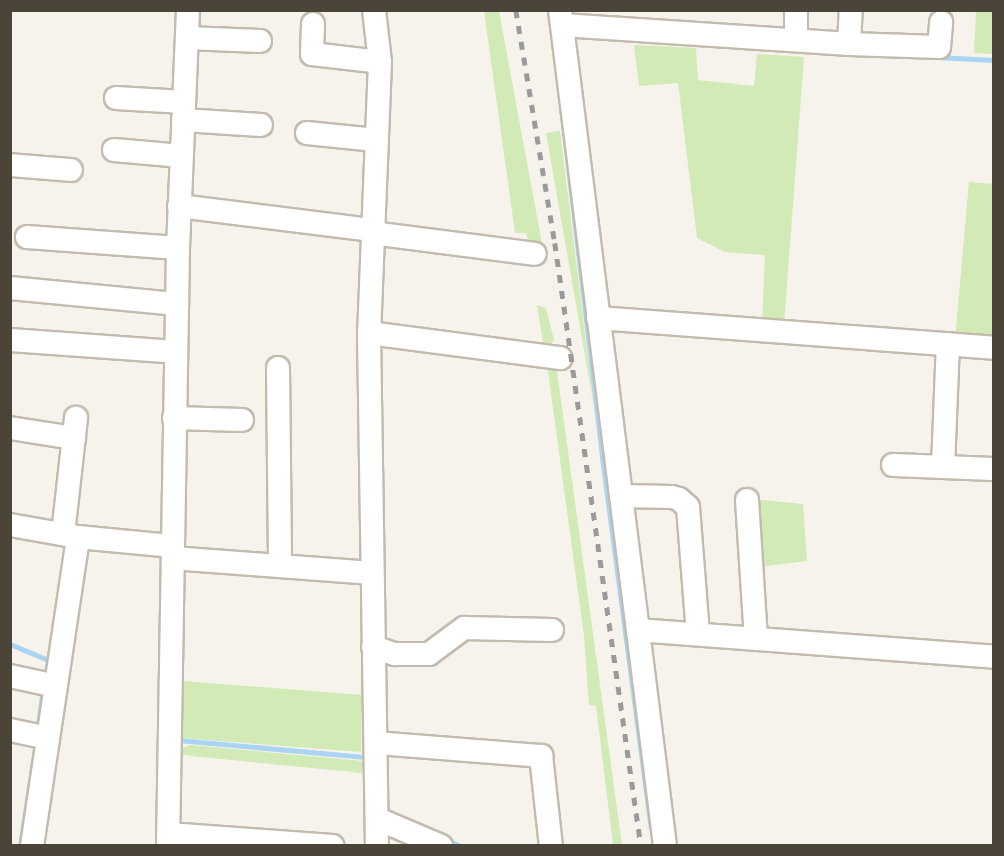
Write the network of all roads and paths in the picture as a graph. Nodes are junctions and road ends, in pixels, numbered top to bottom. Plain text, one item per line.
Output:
1 (188, 10) edge
2 (375, 10) edge
3 (796, 10) edge
4 (852, 10) edge
5 (561, 18) edge
6 (941, 22) dead end
7 (313, 24) dead end
8 (194, 38) junction
9 (796, 40) junction
10 (260, 41) dead end
11 (849, 44) junction
12 (380, 62) junction
13 (116, 98) dead end
14 (188, 116) junction
15 (261, 125) dead end
16 (307, 133) dead end
17 (372, 140) junction
18 (114, 150) dead end
19 (182, 156) junction
20 (10, 165) edge
21 (71, 170) dead end
22 (185, 207) junction
23 (369, 230) junction
24 (27, 237) dead end
25 (178, 248) junction
26 (535, 254) dead end
27 (10, 288) edge
28 (177, 304) junction
29 (598, 318) junction
30 (369, 333) junction
31 (10, 340) edge
32 (993, 348) edge
33 (948, 349) junction
34 (176, 352) junction
35 (560, 358) dead end
36 (278, 368) dead end
37 (179, 418) junction
38 (242, 420) dead end
39 (10, 428) edge
40 (893, 465) dead end
41 (943, 467) junction
42 (993, 469) edge
43 (621, 496) junction
44 (747, 500) dead end
45 (10, 525) edge
46 (70, 535) junction
47 (172, 552) junction
48 (280, 561) junction
49 (371, 573) junction
50 (697, 627) junction
51 (552, 630) dead end
52 (638, 630) junction
53 (755, 632) junction
54 (373, 647) junction
55 (993, 657) edge
56 (10, 676) edge
57 (48, 684) junction
58 (10, 730) edge
59 (41, 736) junction
60 (376, 742) junction
61 (378, 816) junction
62 (172, 837) edge
63 (32, 846) edge
64 (333, 846) edge
65 (377, 846) edge
66 (441, 846) edge
67 (550, 846) edge
68 (665, 846) edge

1 - 8 street
2 - 12 street
3 - 9 street
4 - 11 street
5 - 9 street
5 - 29 street
6 - 11 street
7 - 12 street
8 - 10 street
8 - 14 street
9 - 11 street
12 - 17 street
13 - 14 street
14 - 15 street
14 - 19 street
16 - 17 street
17 - 23 street
18 - 19 street
19 - 22 street
20 - 21 street
22 - 23 street
22 - 25 street
23 - 26 street
23 - 30 street
24 - 25 street
25 - 28 street
27 - 28 street
28 - 34 street
29 - 33 street
29 - 43 street
30 - 35 street
30 - 49 street
31 - 34 street
32 - 33 street
33 - 41 street
34 - 37 street
36 - 48 street
37 - 38 street
37 - 47 street
39 - 46 street
40 - 41 street
41 - 42 street
43 - 50 street
43 - 52 street
44 - 53 street
45 - 46 street
46 - 47 street
46 - 57 street
47 - 48 street
47 - 62 street
48 - 49 street
49 - 54 street
50 - 52 street
50 - 53 street
51 - 54 street
52 - 68 street
53 - 55 street
54 - 60 street
56 - 57 street
57 - 59 street
58 - 59 street
59 - 63 street
60 - 61 street
60 - 67 street
61 - 65 street
61 - 66 street
62 - 64 street

